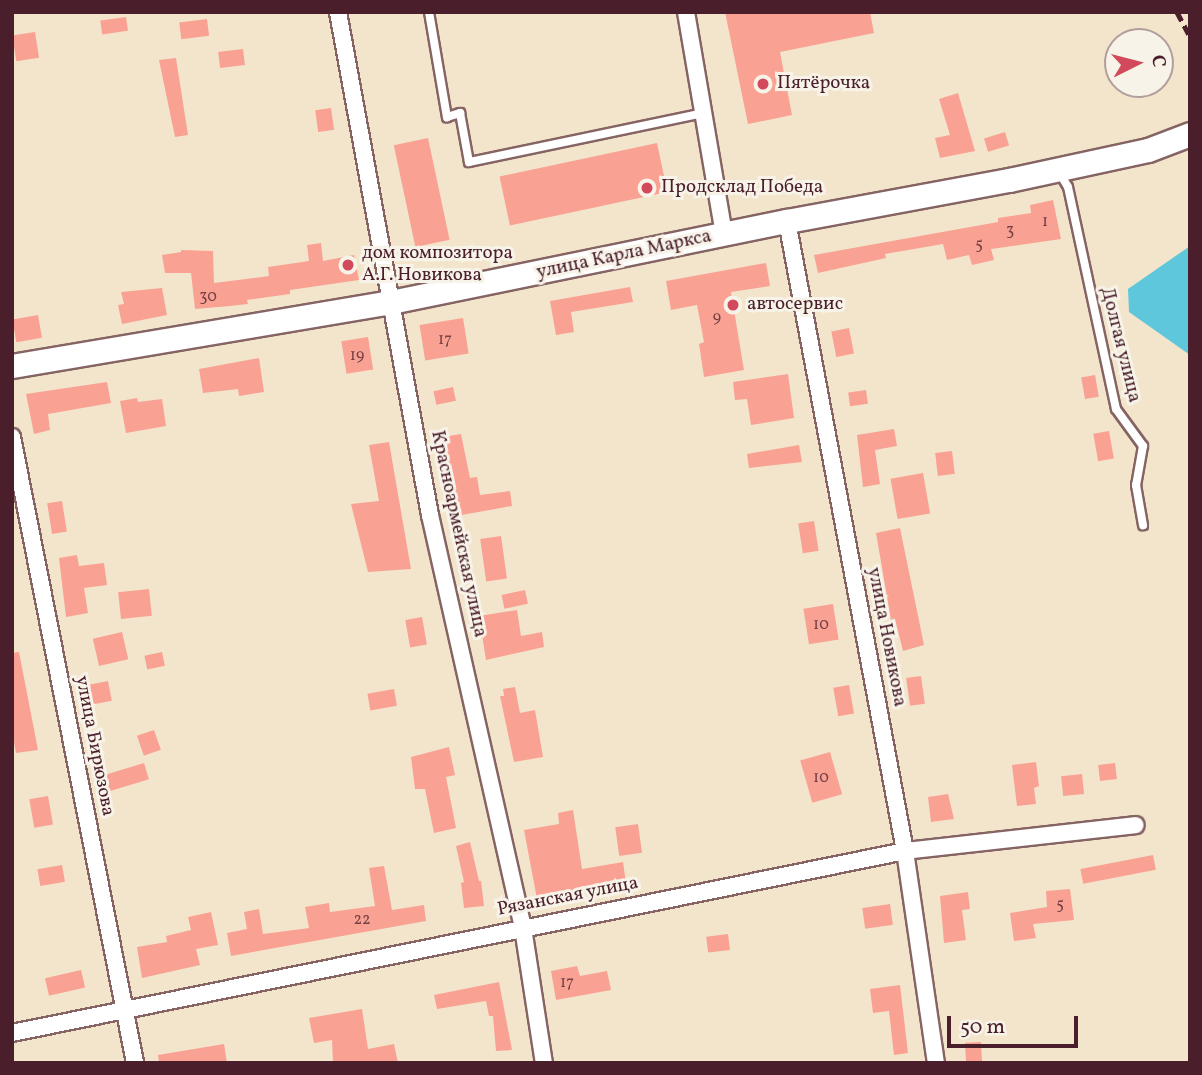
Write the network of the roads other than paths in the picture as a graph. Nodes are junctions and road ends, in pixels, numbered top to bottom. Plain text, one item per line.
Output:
1 (338, 12) edge
2 (429, 12) edge
3 (687, 12) edge
4 (704, 113) junction
5 (1190, 134) edge
6 (1058, 170) junction
7 (787, 221) junction
8 (724, 234) junction
9 (390, 302) junction
10 (12, 366) edge
11 (12, 437) edge
12 (1143, 525) dead end
13 (1136, 825) dead end
14 (905, 851) junction
15 (523, 928) junction
16 (124, 1011) junction
17 (12, 1033) edge
18 (135, 1063) edge
19 (544, 1063) edge
20 (936, 1063) edge

1 - 9 street, Красноармейская улица
2 - 4 lane
3 - 4 street
4 - 8 street
5 - 6 main road, улица Карла Маркса
6 - 7 main road, улица Карла Маркса
6 - 12 lane, Долгая улица
7 - 8 main road, улица Карла Маркса
7 - 14 street, улица Новикова
8 - 9 main road, улица Карла Маркса
9 - 10 main road, улица Карла Маркса
9 - 15 street, Красноармейская улица
11 - 16 street, улица Бирюзова
13 - 14 street, Рязанская улица
14 - 15 street, Рязанская улица
14 - 20 street, улица Новикова
15 - 16 street, Рязанская улица
15 - 19 street, Красноармейская улица
16 - 17 street, Рязанская улица
16 - 18 street, улица Бирюзова

